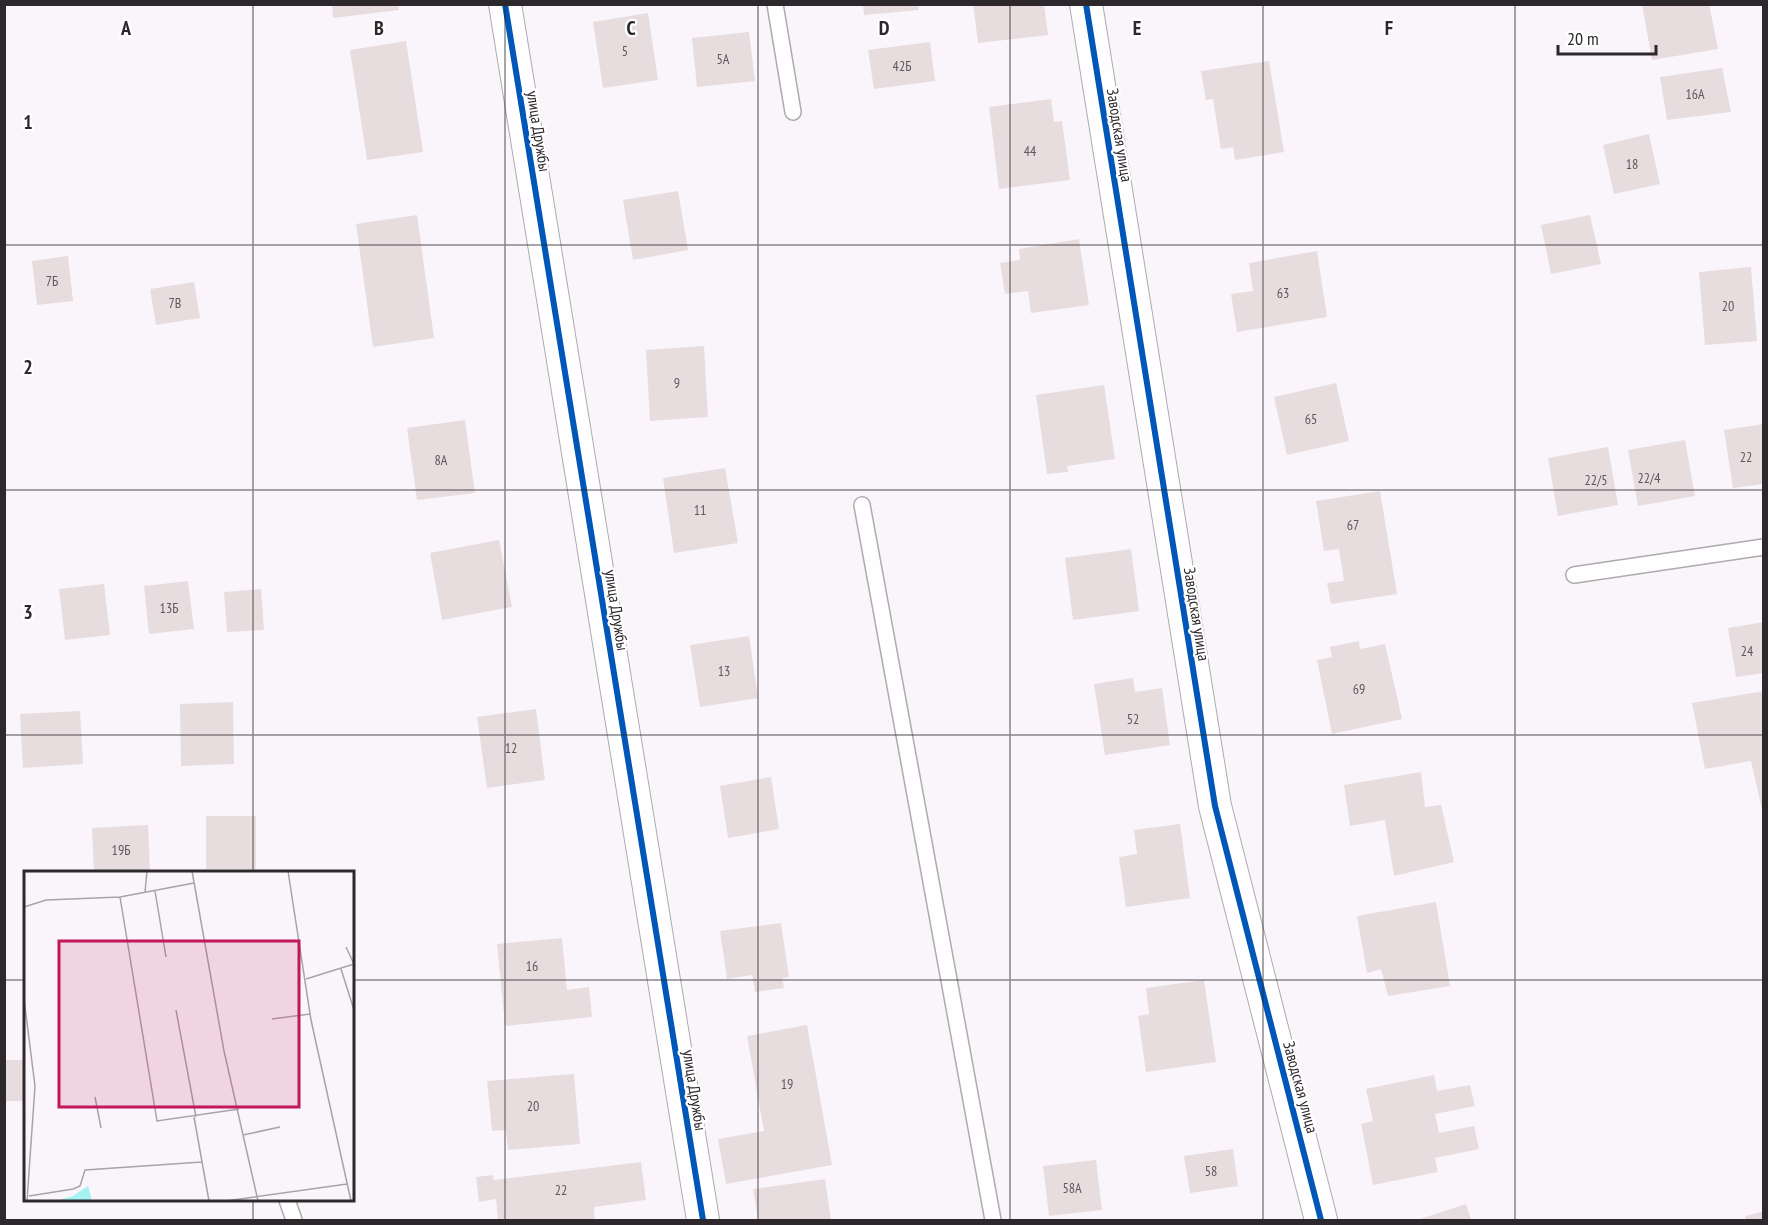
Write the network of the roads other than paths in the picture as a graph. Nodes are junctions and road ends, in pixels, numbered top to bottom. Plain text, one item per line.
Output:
1 (504, 4) edge
2 (775, 4) edge
3 (1086, 4) edge
4 (793, 111) dead end
5 (862, 505) dead end
6 (1764, 547) edge
7 (1574, 575) dead end
8 (286, 1201) edge
9 (294, 1221) edge
10 (703, 1221) edge
11 (993, 1221) edge
12 (1321, 1221) edge

1 - 10 street, улица Дружбы
2 - 4 lane
3 - 12 street, Заводская улица
5 - 11 lane
6 - 7 lane
8 - 9 lane

